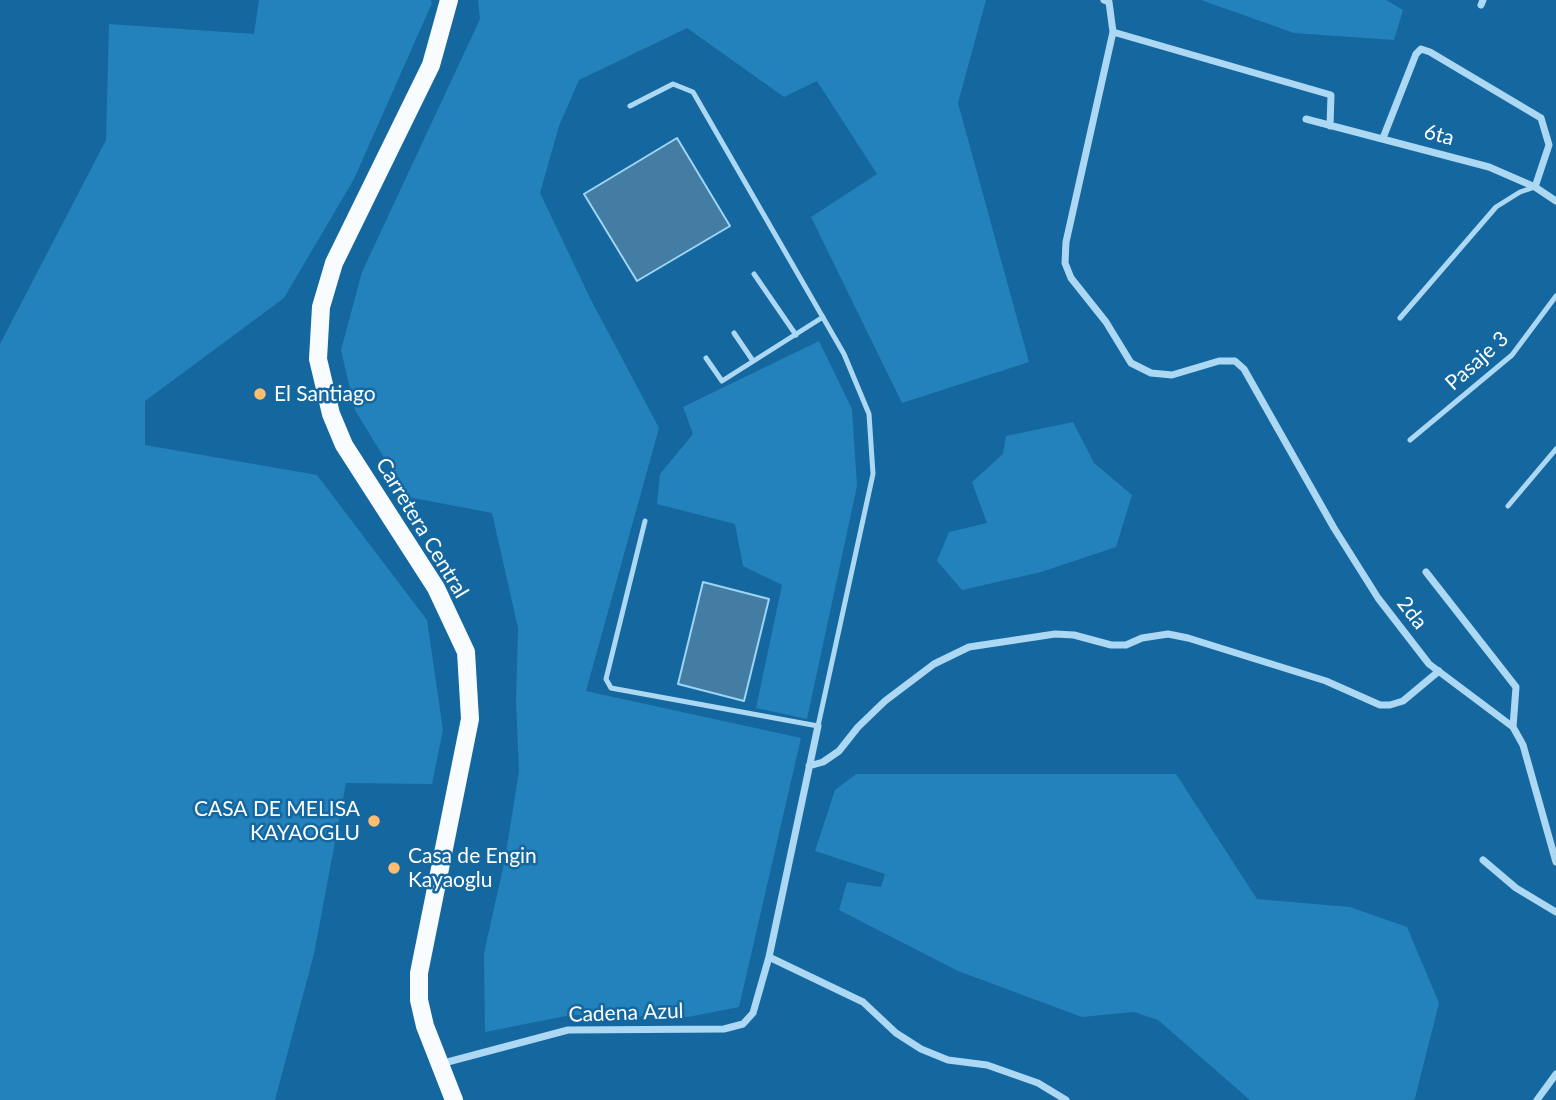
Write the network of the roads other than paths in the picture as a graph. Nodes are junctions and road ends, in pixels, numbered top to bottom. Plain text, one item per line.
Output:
1 (449, 0) edge
2 (1104, 0) edge
3 (1113, 32) junction
4 (630, 106) dead end
5 (1306, 119) dead end
6 (1331, 126) junction
7 (1383, 138) junction
8 (1535, 187) junction
9 (1556, 201) edge
10 (754, 274) dead end
11 (1556, 296) edge
12 (823, 317) junction
13 (1400, 318) dead end
14 (734, 333) dead end
15 (796, 335) junction
16 (706, 358) dead end
17 (753, 362) junction
18 (1410, 440) dead end
19 (1556, 449) edge
20 (1508, 506) dead end
21 (645, 521) dead end
22 (1426, 572) dead end
23 (1439, 671) junction
24 (818, 726) junction
25 (1513, 727) junction
26 (809, 766) junction
27 (1483, 860) dead end
28 (1556, 862) edge
29 (1556, 912) edge
30 (769, 957) junction
31 (439, 1064) junction
32 (1556, 1074) edge
33 (454, 1100) edge
34 (1066, 1100) edge
35 (1537, 1100) edge

1 - 31 main road, Carretera Central
2 - 3 street
3 - 6 street
3 - 23 street, 2da
4 - 12 lane
5 - 6 street, 6ta
6 - 7 street, 6ta
7 - 8 street, 6ta
7 - 8 street
8 - 9 street, 6ta
8 - 13 lane
10 - 15 lane
11 - 18 lane, Pasaje 3
12 - 15 lane
12 - 24 lane
14 - 17 lane
15 - 17 lane
16 - 17 lane
19 - 20 lane
21 - 24 lane
22 - 25 street
23 - 25 street, 2da
23 - 26 street
24 - 26 street, Cadena Azul
25 - 28 street, 2da
26 - 30 street, Cadena Azul
27 - 29 street
30 - 31 street, Cadena Azul
30 - 34 street
31 - 33 main road, Carretera Central
32 - 35 street

